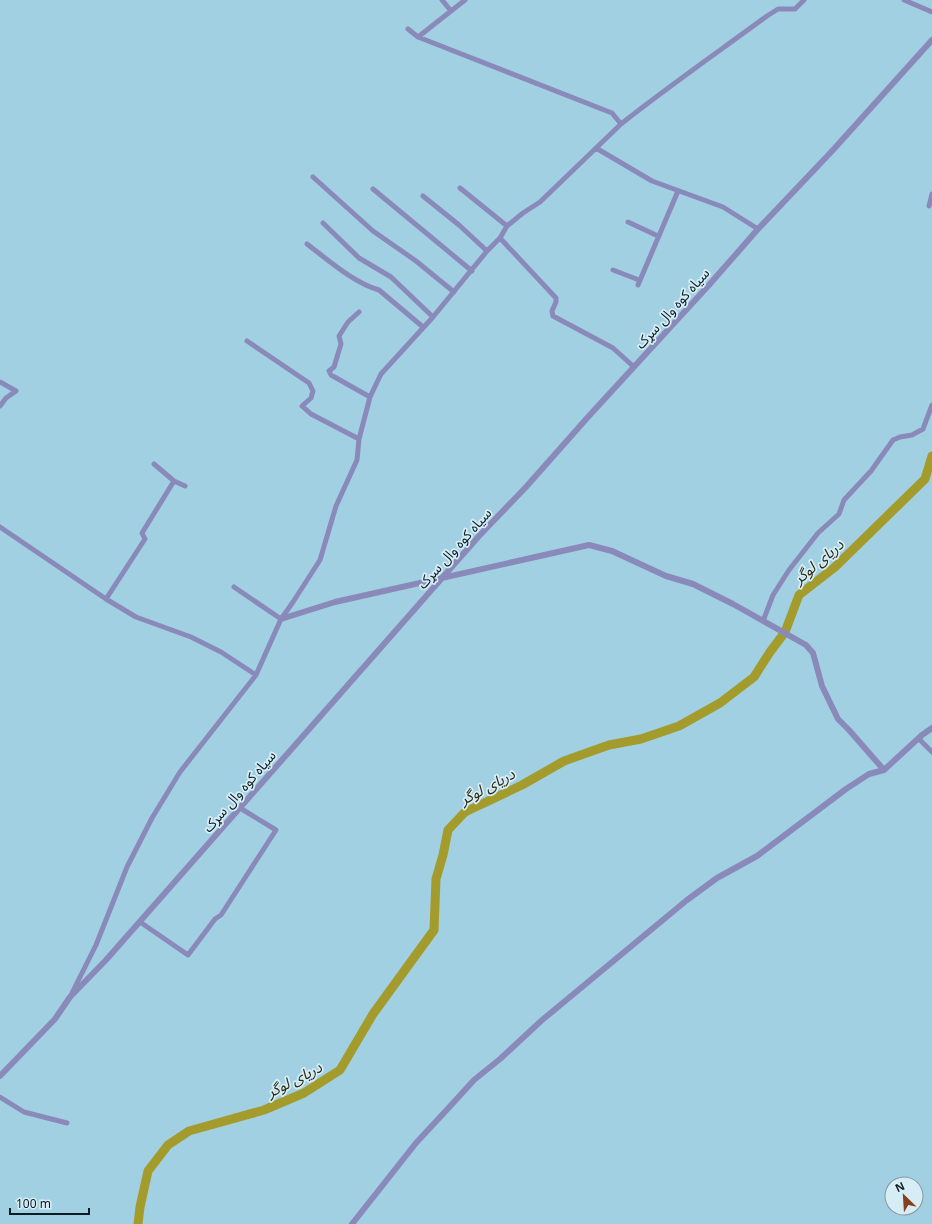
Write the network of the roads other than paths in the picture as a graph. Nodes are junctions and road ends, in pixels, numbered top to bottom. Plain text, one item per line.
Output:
1 (442, 0) edge
2 (465, 0) edge
3 (804, 0) edge
4 (904, 0) edge
5 (451, 12) junction
6 (932, 12) edge
7 (408, 29) dead end
8 (418, 37) junction
9 (932, 40) edge
10 (621, 124) junction
11 (596, 148) junction
12 (312, 177) dead end
13 (460, 188) dead end
14 (373, 189) dead end
15 (678, 191) junction
16 (932, 194) edge
17 (424, 196) dead end
18 (929, 206) dead end
19 (628, 222) dead end
20 (324, 223) dead end
21 (507, 226) junction
22 (758, 229) junction
23 (658, 236) junction
24 (500, 238) junction
25 (307, 244) dead end
26 (487, 251) junction
27 (613, 270) dead end
28 (472, 271) junction
29 (454, 292) junction
30 (359, 312) dead end
31 (434, 316) junction
32 (423, 327) junction
33 (247, 341) dead end
34 (634, 367) junction
35 (0, 382) edge
36 (370, 397) junction
37 (932, 405) edge
38 (0, 406) edge
39 (359, 439) junction
40 (154, 464) dead end
41 (174, 481) junction
42 (184, 486) dead end
43 (0, 527) edge
44 (444, 577) junction
45 (234, 587) dead end
46 (106, 599) junction
47 (281, 618) junction
48 (763, 621) junction
49 (256, 675) junction
50 (932, 728) edge
51 (919, 738) junction
52 (932, 752) edge
53 (884, 770) junction
54 (240, 808) junction
55 (140, 922) junction
56 (70, 997) junction
57 (0, 1076) edge
58 (0, 1097) edge
59 (67, 1123) dead end
60 (352, 1224) edge

1 - 5 street
2 - 5 street
3 - 10 street
4 - 6 street
5 - 8 street
7 - 8 street
8 - 10 street
9 - 22 street, سیاه کوه وال سړک
10 - 11 street
11 - 15 street
11 - 21 street
12 - 29 street
13 - 21 street
14 - 28 street
15 - 22 street
15 - 23 street
16 - 18 street
17 - 26 street
19 - 23 street
20 - 31 street
21 - 24 street
22 - 34 street, سیاه کوه وال سړک
23 - 27 street
24 - 26 street
24 - 34 street
25 - 32 street
26 - 28 street
28 - 29 street
29 - 31 street
30 - 36 street
31 - 32 street
32 - 36 street
33 - 39 street
34 - 44 street, سیاه کوه وال سړک
35 - 38 street
36 - 39 street
37 - 48 street
39 - 47 street
40 - 41 street
41 - 42 street
41 - 46 street
43 - 46 street
44 - 47 street
44 - 48 street
44 - 54 street, سیاه کوه وال سړک
45 - 47 street
46 - 49 street
47 - 49 street
48 - 53 street
49 - 56 street
50 - 51 street
51 - 52 street
51 - 53 street
53 - 60 street
54 - 55 street, سیاه کوه وال سړک
54 - 55 street
55 - 56 street, سیاه کوه وال سړک
56 - 57 street, سیاه کوه وال سړک
58 - 59 street

